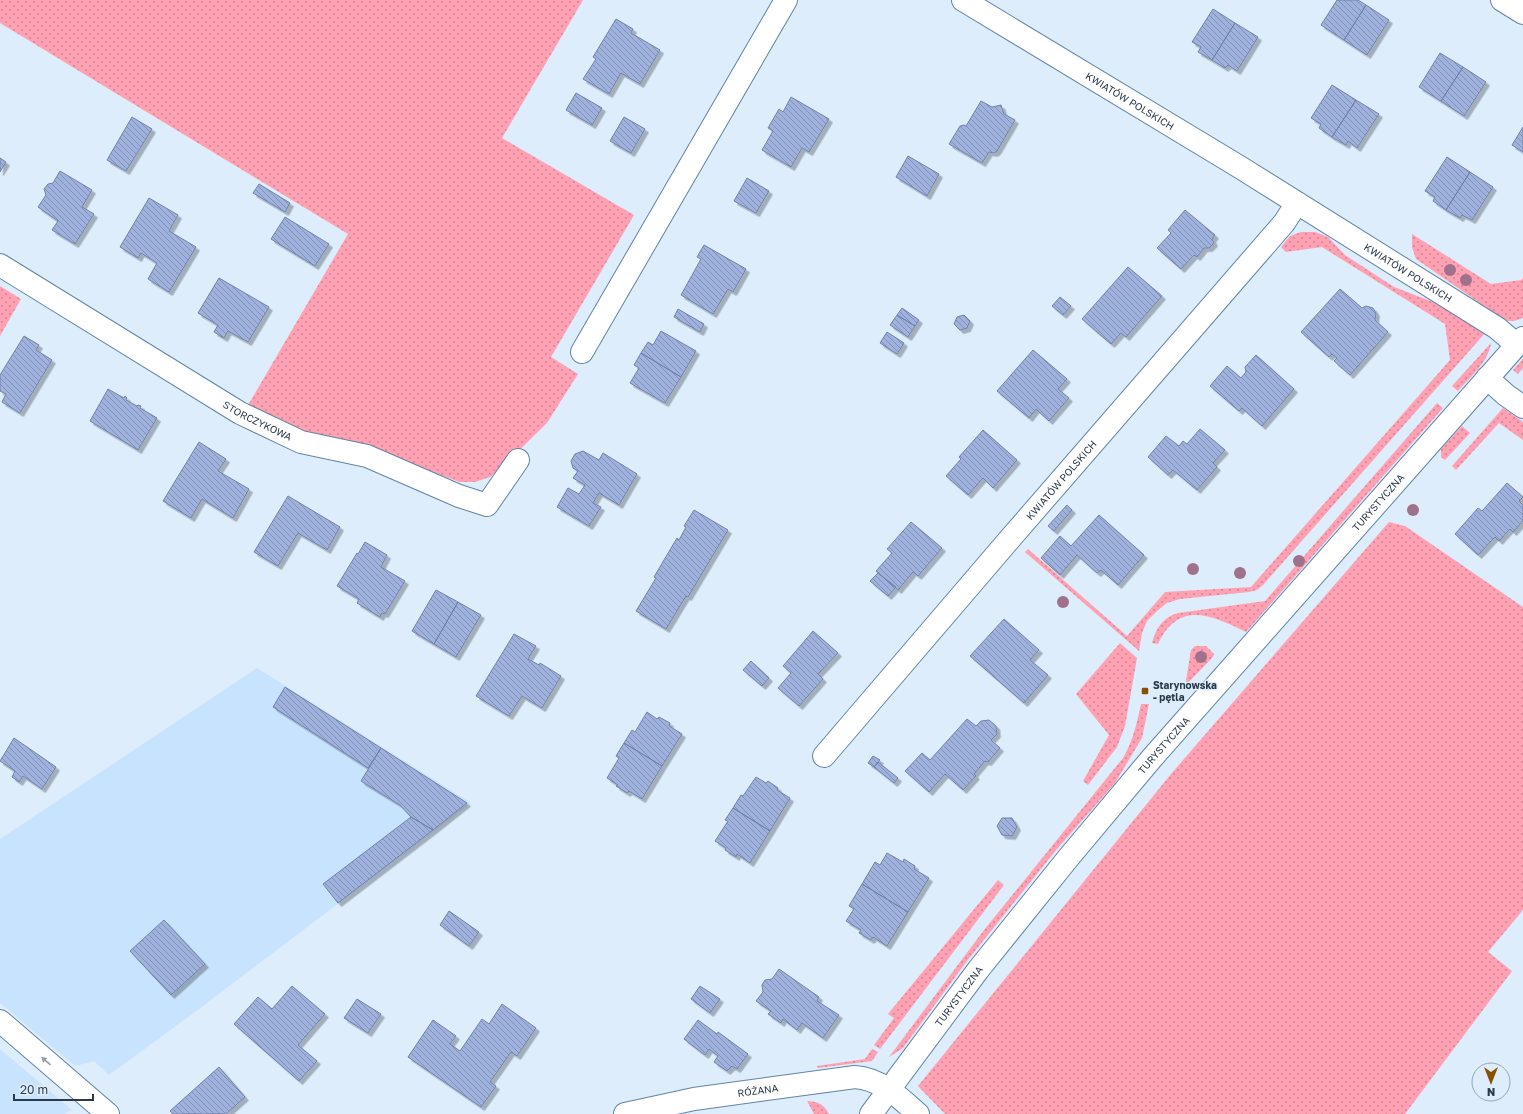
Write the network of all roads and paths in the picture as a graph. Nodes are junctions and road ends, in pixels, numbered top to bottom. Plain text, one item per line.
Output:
1 (786, 0) edge
2 (963, 0) edge
3 (1502, 0) edge
4 (1523, 13) edge
5 (1297, 203) junction
6 (0, 265) edge
7 (1520, 342) edge
8 (582, 352) dead end
9 (1487, 378) junction
10 (1523, 407) edge
11 (518, 460) dead end
12 (824, 756) dead end
13 (0, 1021) edge
14 (888, 1090) junction
15 (108, 1114) edge
16 (624, 1114) edge
17 (871, 1114) edge
18 (918, 1114) edge

1 - 8 street
2 - 5 street, KWIATÓW POLSKICH
3 - 4 street
5 - 7 street, KWIATÓW POLSKICH
5 - 12 street, KWIATÓW POLSKICH
6 - 11 street, STORCZYKOWA
7 - 9 street, TURYSTYCZNA
9 - 10 street
9 - 14 street, TURYSTYCZNA
15 -> 13 street
14 - 16 street, RÓŻANA
14 - 17 street, TURYSTYCZNA
14 - 18 street, RÓŻANA

